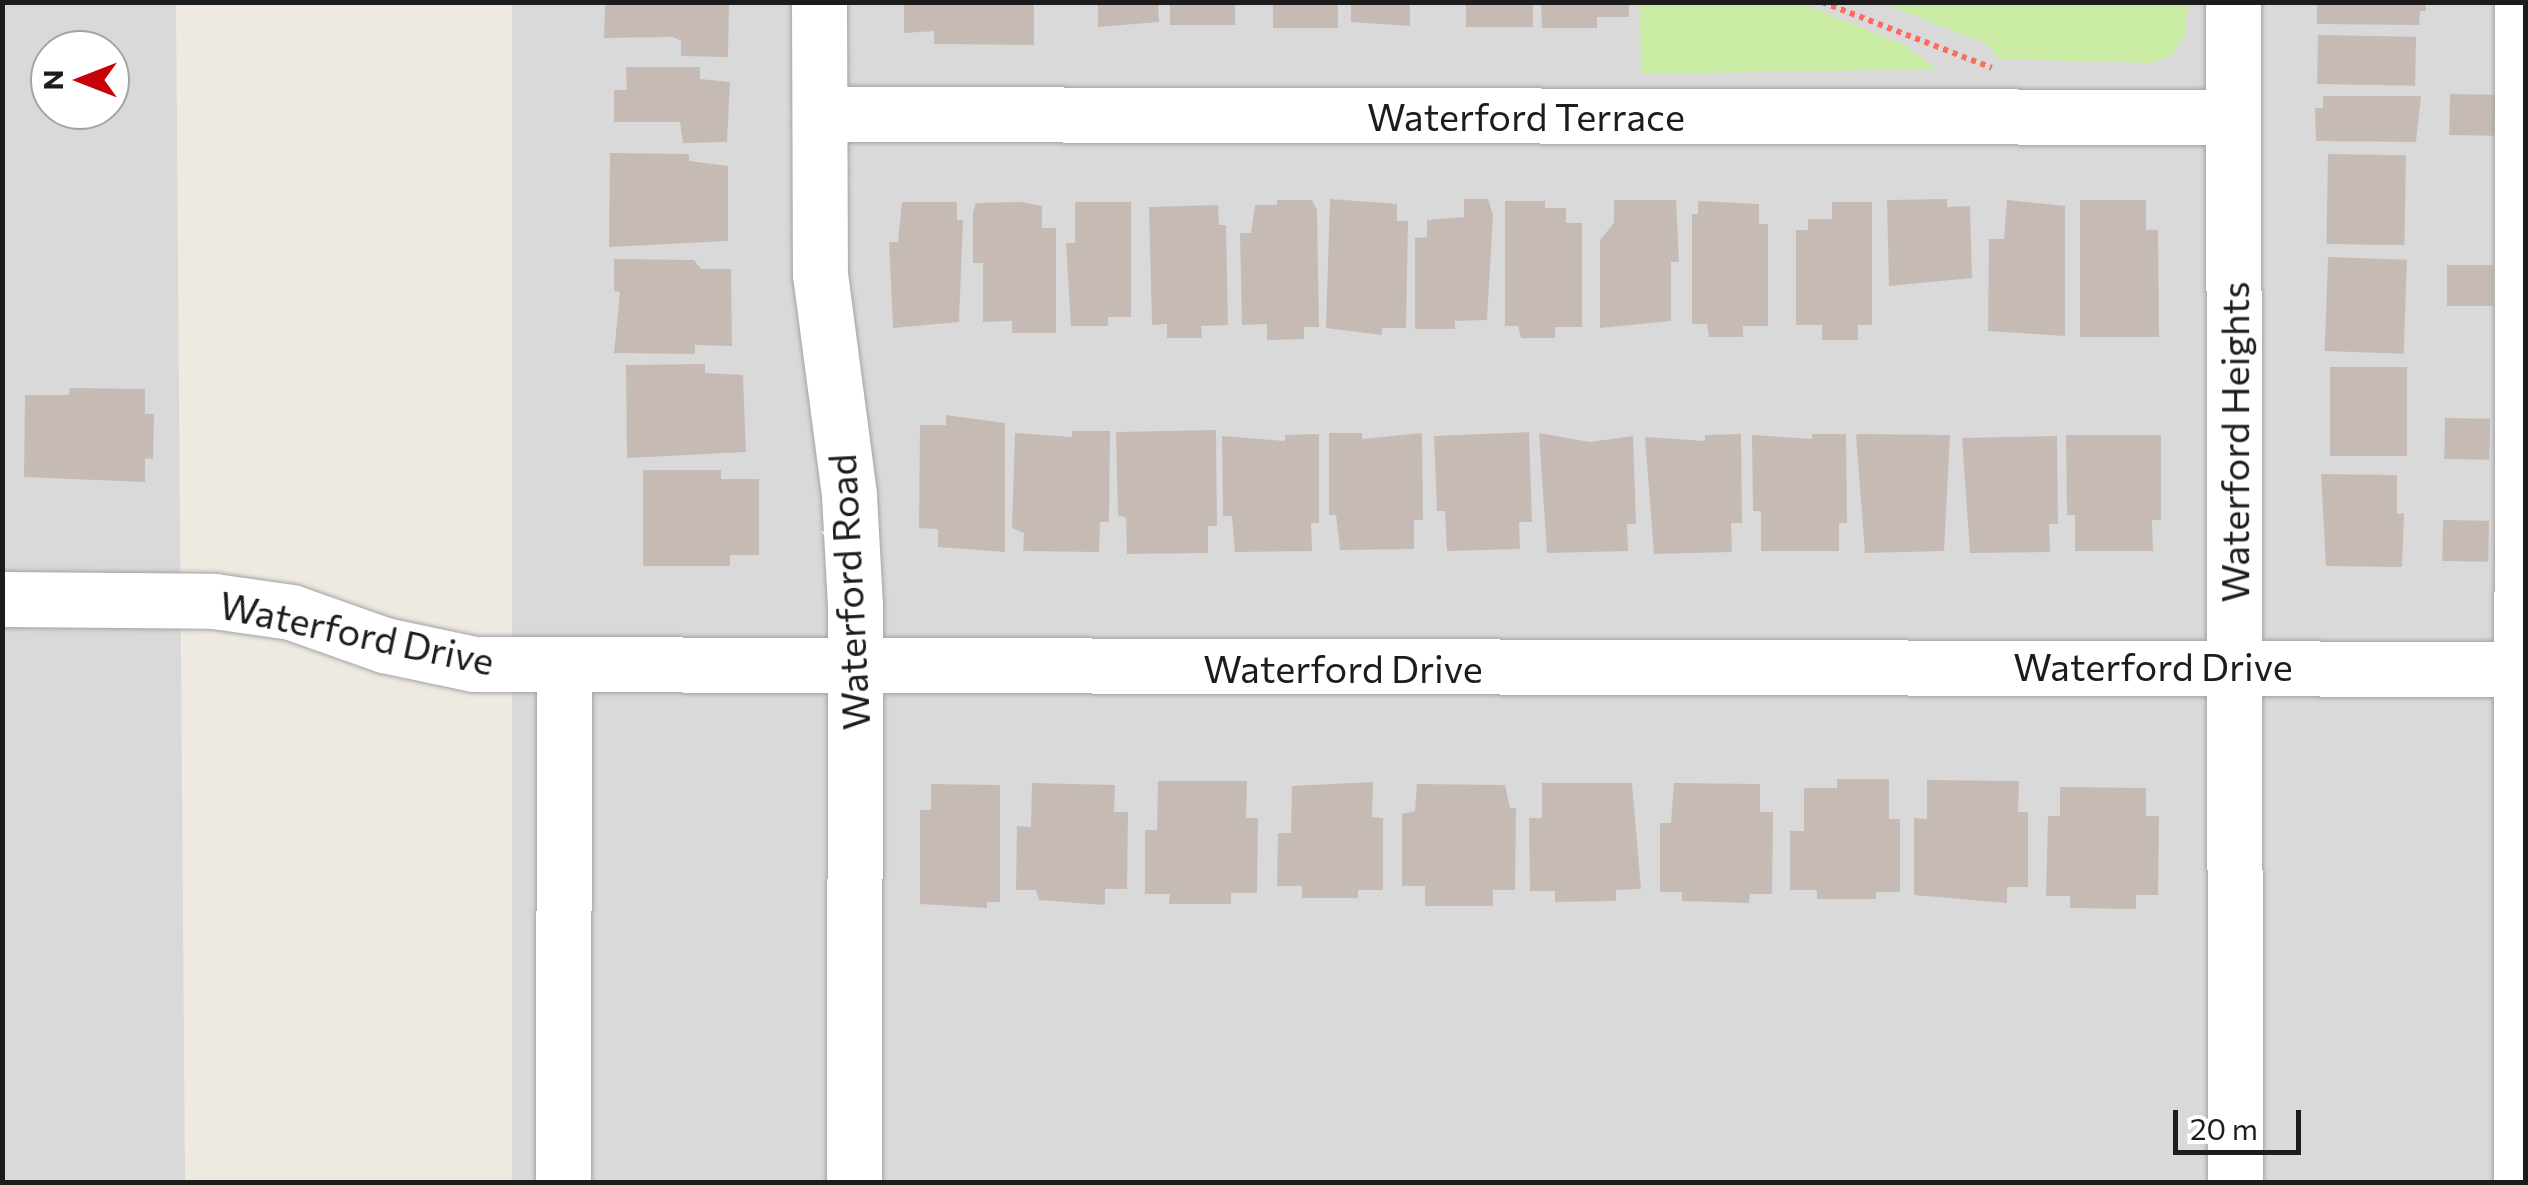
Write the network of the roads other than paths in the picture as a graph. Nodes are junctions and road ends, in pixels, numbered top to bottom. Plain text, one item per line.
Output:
1 (819, 2) edge
2 (2233, 2) edge
3 (2522, 2) edge
4 (820, 114) junction
5 (2232, 116) junction
6 (2, 599) edge
7 (564, 664) junction
8 (2235, 666) junction
9 (2524, 668) edge
10 (855, 669) junction
11 (563, 1182) edge
12 (854, 1182) edge
13 (2234, 1182) edge
14 (2520, 1182) edge

1 - 4 street, Waterford Road
2 - 5 street, Waterford Heights
3 - 9 street
4 - 5 street, Waterford Terrace
4 - 10 street, Waterford Road
5 - 8 street, Waterford Heights
6 - 7 street, Waterford Drive
7 - 10 street, Waterford Drive
7 - 11 street
8 - 9 street, Waterford Drive
8 - 10 street, Waterford Drive
8 - 13 street, Waterford Heights
9 - 14 street
10 - 12 street, Waterford Road

